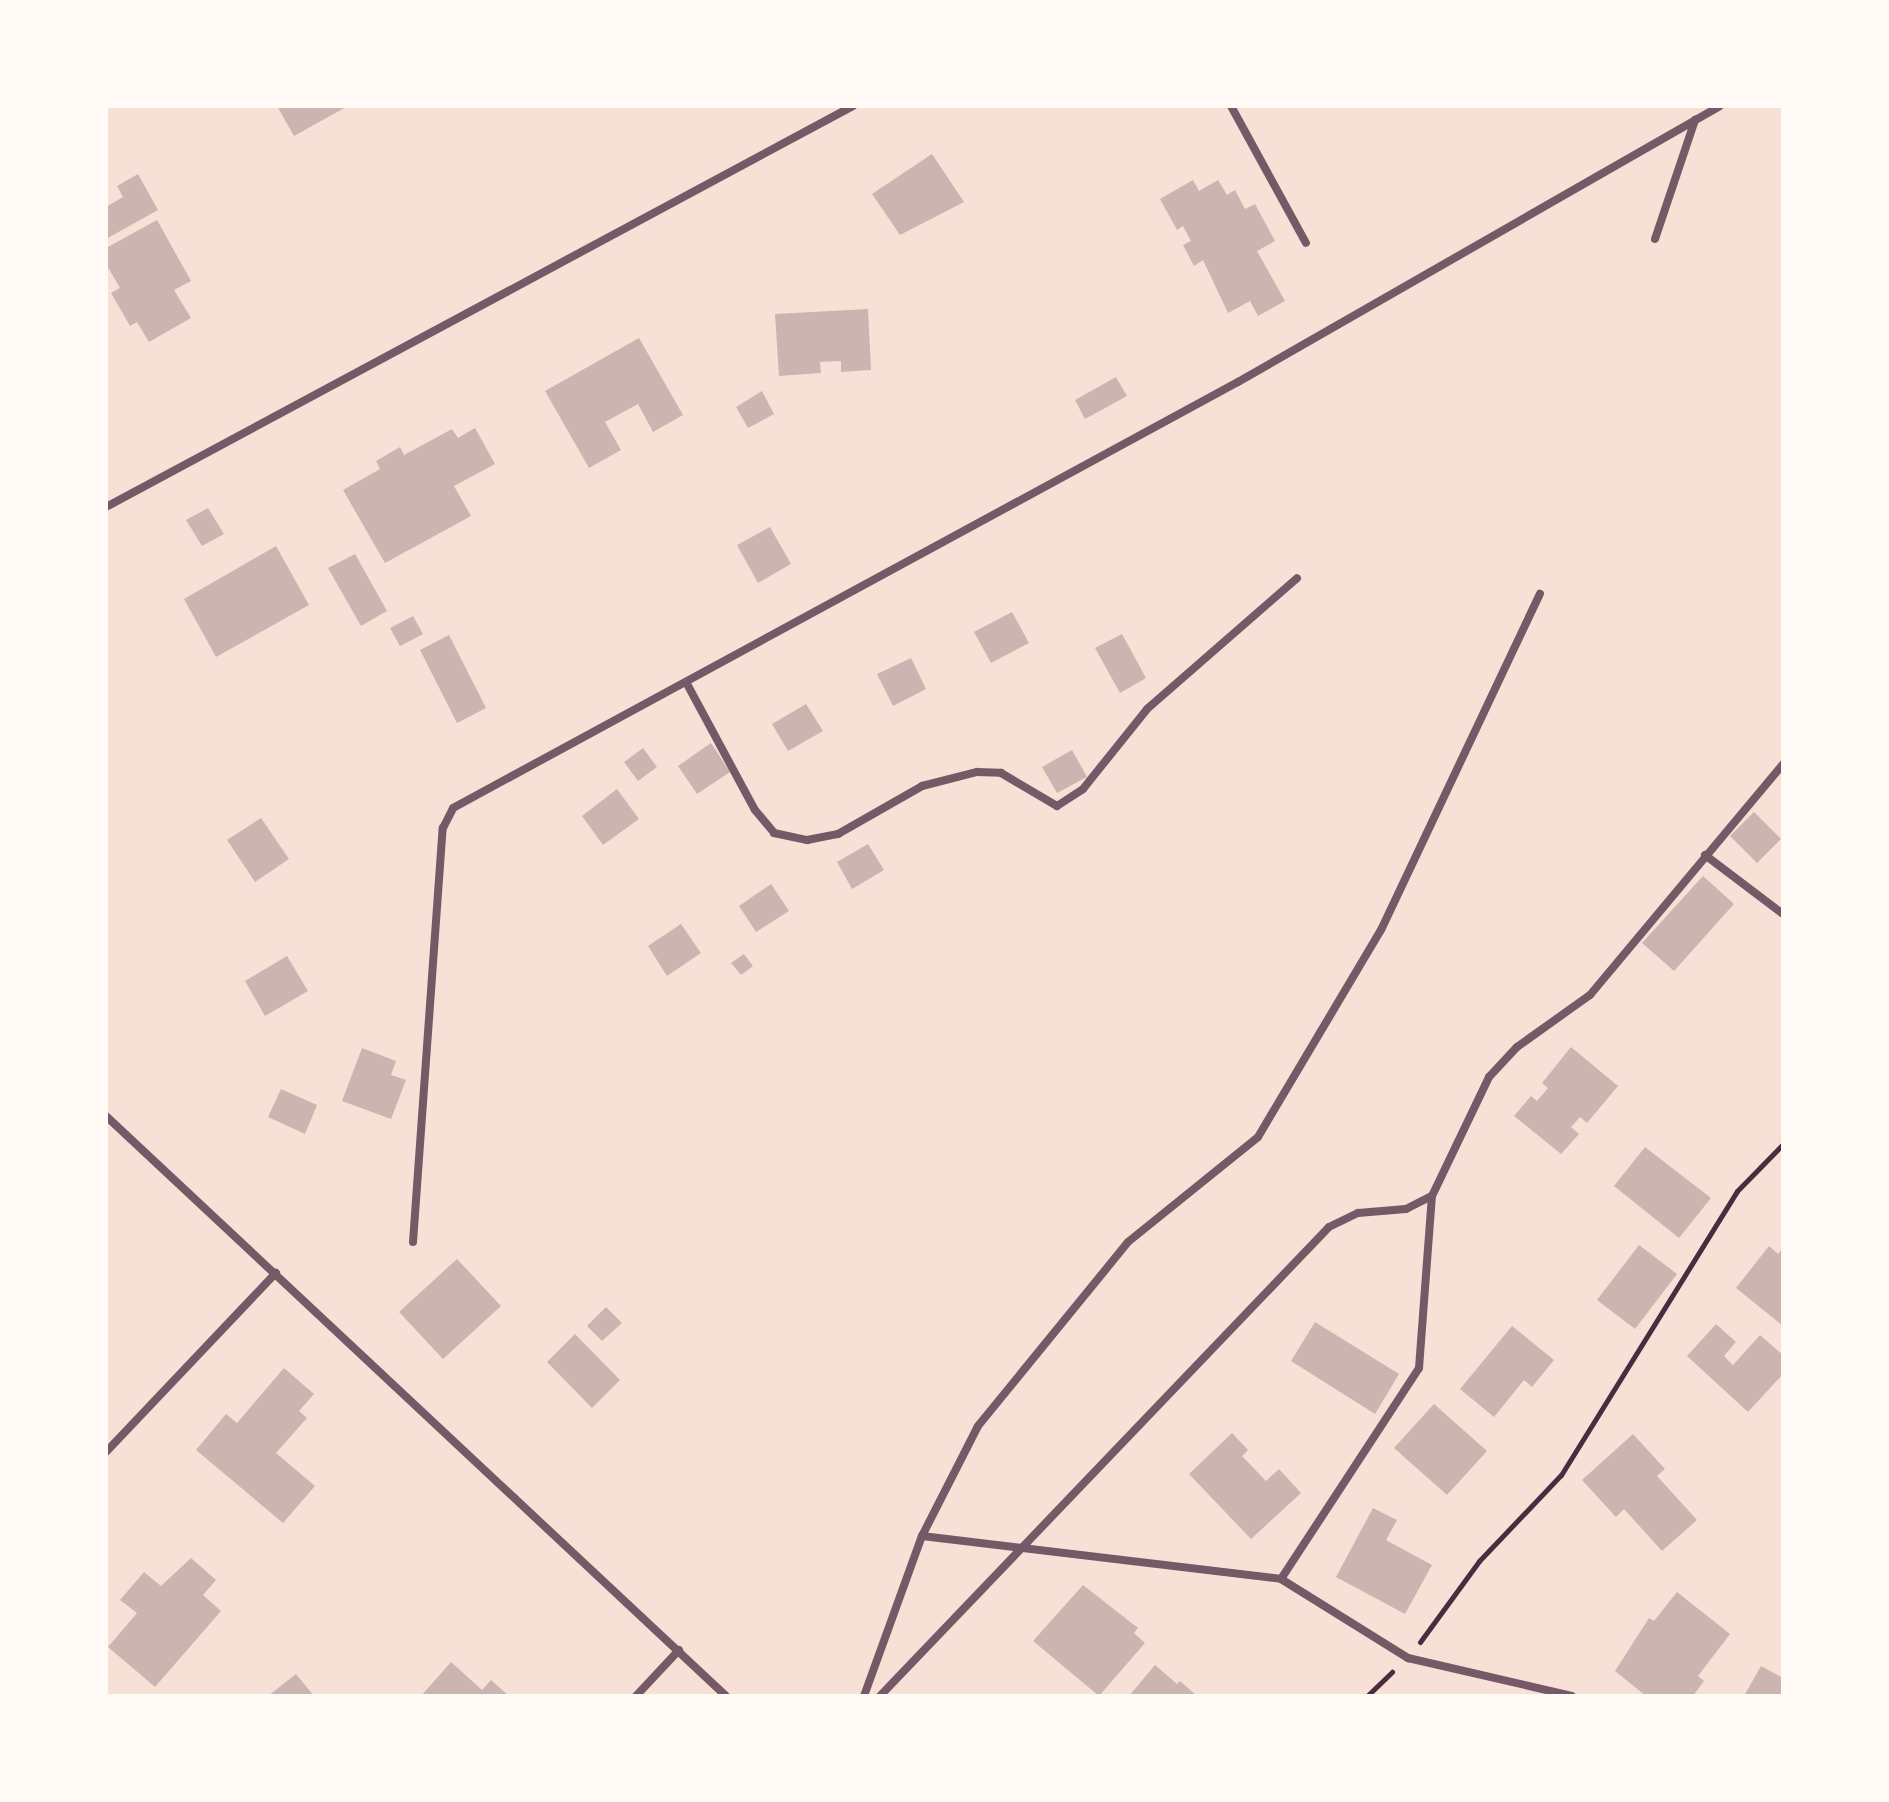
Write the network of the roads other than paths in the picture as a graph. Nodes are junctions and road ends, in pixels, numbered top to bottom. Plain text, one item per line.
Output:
1 (853, 106) edge
2 (1231, 106) edge
3 (1720, 106) edge
4 (1696, 119) junction
5 (1655, 239) dead end
6 (1306, 243) dead end
7 (106, 507) edge
8 (1297, 578) dead end
9 (1540, 594) dead end
10 (686, 682) junction
11 (1783, 764) edge
12 (1705, 855) junction
13 (1783, 914) edge
14 (106, 1116) edge
15 (1432, 1196) junction
16 (413, 1242) dead end
17 (276, 1273) junction
18 (106, 1452) edge
19 (922, 1536) junction
20 (1022, 1544) junction
21 (1281, 1579) junction
22 (679, 1650) junction
23 (636, 1696) edge
24 (726, 1696) edge
25 (864, 1696) edge
26 (880, 1696) edge
27 (1572, 1696) edge

1 - 7 street
2 - 6 street
3 - 4 street
4 - 5 street
4 - 10 street
8 - 10 street
9 - 19 street
10 - 16 street
11 - 12 street
12 - 13 street
12 - 15 street
14 - 17 street
15 - 20 street
15 - 21 street
17 - 18 street
17 - 22 street
19 - 20 street
19 - 25 street
20 - 21 street
20 - 26 street
21 - 27 street
22 - 23 street
22 - 24 street

